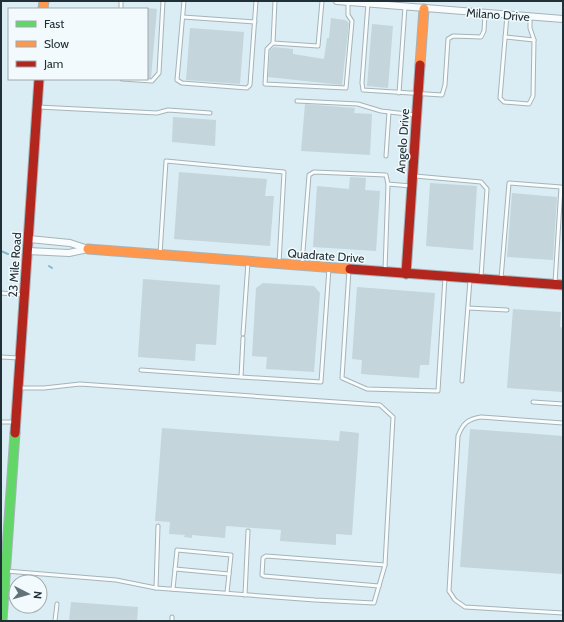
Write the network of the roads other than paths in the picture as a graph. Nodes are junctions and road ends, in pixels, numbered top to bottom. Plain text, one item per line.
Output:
1 (163, 1) edge
2 (184, 1) edge
3 (256, 1) edge
4 (275, 1) edge
5 (322, 1) edge
6 (337, 1) edge
7 (348, 1) edge
8 (369, 3) edge
9 (396, 4) edge
10 (405, 7) junction
11 (424, 9) junction
12 (485, 14) junction
13 (507, 15) junction
14 (183, 17) junction
15 (530, 17) junction
16 (563, 20) edge
17 (255, 22) junction
18 (505, 37) junction
19 (534, 40) junction
20 (273, 43) junction
21 (39, 80) edge
22 (137, 80) edge
23 (399, 93) junction
24 (418, 94) junction
25 (297, 101) dead end
26 (38, 107) junction
27 (390, 112) junction
28 (210, 113) dead end
29 (417, 115) junction
30 (386, 156) dead end
31 (413, 176) junction
32 (388, 184) junction
33 (412, 186) junction
34 (29, 239) junction
35 (88, 249) junction
36 (28, 251) junction
37 (159, 256) junction
38 (248, 262) junction
39 (279, 264) junction
40 (302, 266) junction
41 (329, 268) junction
42 (349, 270) junction
43 (385, 272) junction
44 (406, 274) junction
45 (445, 277) junction
46 (470, 278) junction
47 (481, 279) junction
48 (501, 280) junction
49 (559, 284) edge
50 (1, 293) edge
51 (25, 295) junction
52 (468, 308) junction
53 (507, 310) dead end
54 (1, 357) edge
55 (20, 358) junction
56 (141, 370) dead end
57 (240, 378) junction
58 (462, 382) dead end
59 (18, 388) junction
60 (533, 402) dead end
61 (563, 404) edge
62 (1, 422) edge
63 (16, 422) junction
64 (563, 423) edge
65 (158, 526) dead end
66 (248, 531) dead end
67 (385, 565) junction
68 (175, 569) junction
69 (6, 571) junction
70 (230, 574) junction
71 (379, 586) junction
72 (156, 588) junction
73 (173, 589) junction
74 (227, 593) junction
75 (245, 595) junction
76 (57, 604) dead end
77 (563, 613) edge
78 (2, 621) edge
79 (55, 621) edge

1 - 22 lane
2 - 14 lane
3 - 17 lane
4 - 20 lane
5 - 20 lane
6 - 7 street, Milano Drive
7 - 8 street, Milano Drive
7 - 20 lane
8 - 9 street, Milano Drive
8 - 23 lane
9 - 10 street, Milano Drive
10 - 11 street, Milano Drive
10 - 23 lane
11 - 12 street, Milano Drive
11 - 24 street, Angelo Drive
12 - 13 street, Milano Drive
12 - 24 lane
13 - 15 street, Milano Drive
13 - 18 lane
14 - 17 lane
14 - 17 lane
15 - 16 street, Milano Drive
15 - 19 lane
18 - 19 lane
18 - 19 lane
21 - 26 street, 23 Mile Road
23 - 24 lane
24 - 29 street, Angelo Drive
25 - 27 lane
26 - 28 lane
26 - 34 street, 23 Mile Road
27 - 29 lane
27 - 30 lane
29 - 31 street, Angelo Drive
31 - 33 street, Angelo Drive
31 - 47 lane
32 - 33 lane
32 - 40 lane
32 - 43 lane
33 - 44 street, Angelo Drive
34 - 35 street, Quadrate Drive
34 - 36 street, 23 Mile Road
35 - 36 street, Quadrate Drive
35 - 37 street, Quadrate Drive
36 - 51 street, 23 Mile Road
37 - 38 street, Quadrate Drive
37 - 39 lane
38 - 39 street, Quadrate Drive
38 - 57 lane
39 - 40 street, Quadrate Drive
40 - 41 street, Quadrate Drive
41 - 42 street, Quadrate Drive
41 - 57 lane
42 - 43 street, Quadrate Drive
42 - 45 lane
43 - 44 street, Quadrate Drive
44 - 45 street, Quadrate Drive
45 - 46 street, Quadrate Drive
46 - 47 street, Quadrate Drive
46 - 52 lane
47 - 48 street, Quadrate Drive
48 - 49 street, Quadrate Drive
48 - 49 lane
50 - 51 lane
51 - 55 street, 23 Mile Road
52 - 53 lane
52 - 58 lane
54 - 55 lane
55 - 59 street, 23 Mile Road
56 - 57 lane
59 - 63 street, 23 Mile Road
59 - 67 lane
60 - 61 lane
62 - 63 lane
63 - 69 street, 23 Mile Road
64 - 77 lane
65 - 72 lane
66 - 75 lane
67 - 71 lane
67 - 71 lane
68 - 70 lane
68 - 70 lane
68 - 73 lane
69 - 72 lane
69 - 78 street, 23 Mile Road
70 - 74 lane
71 - 75 lane
72 - 73 lane
73 - 74 lane
74 - 75 lane
76 - 79 lane

